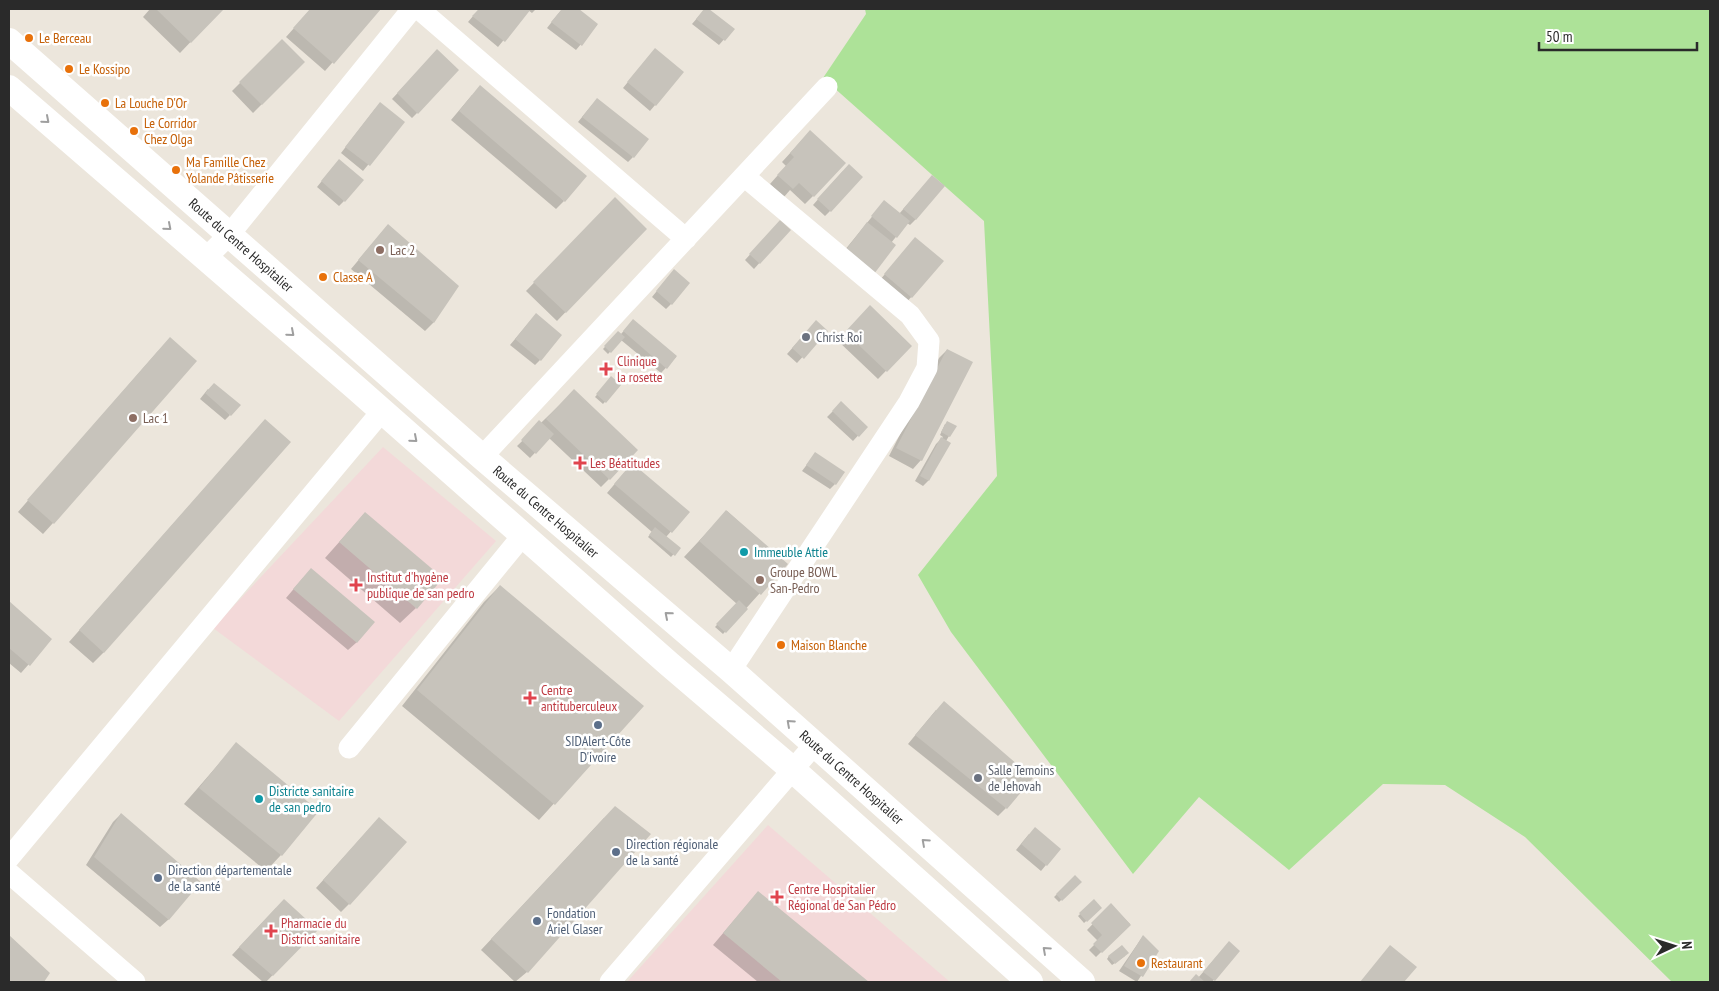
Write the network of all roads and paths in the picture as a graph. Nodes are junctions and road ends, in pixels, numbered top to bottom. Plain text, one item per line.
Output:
1 (412, 9) edge
2 (419, 9) edge
3 (9, 41) edge
4 (828, 87) dead end
5 (9, 88) edge
6 (744, 176) junction
7 (229, 235) junction
8 (686, 239) junction
9 (205, 259) junction
10 (382, 411) junction
11 (482, 457) junction
12 (523, 535) junction
13 (731, 670) junction
14 (814, 745) junction
15 (350, 748) dead end
16 (793, 770) junction
17 (9, 858) edge
18 (9, 873) edge
19 (135, 982) edge
20 (610, 982) edge
21 (1030, 982) edge
22 (1082, 982) edge

1 - 7 street
2 - 8 street
3 - 7 street, Route du Centre Hospitalier
4 - 6 street
5 -> 9 street
6 - 8 street
6 - 13 street
7 - 9 street
7 - 11 street, Route du Centre Hospitalier
8 - 11 street
9 -> 10 street
10 -> 12 street
10 - 17 street
13 -> 11 street, Route du Centre Hospitalier
12 - 15 street
12 - 16 street
14 -> 13 street, Route du Centre Hospitalier
14 - 16 street
22 -> 14 street, Route du Centre Hospitalier
16 - 20 street
16 - 21 street
18 - 19 street

